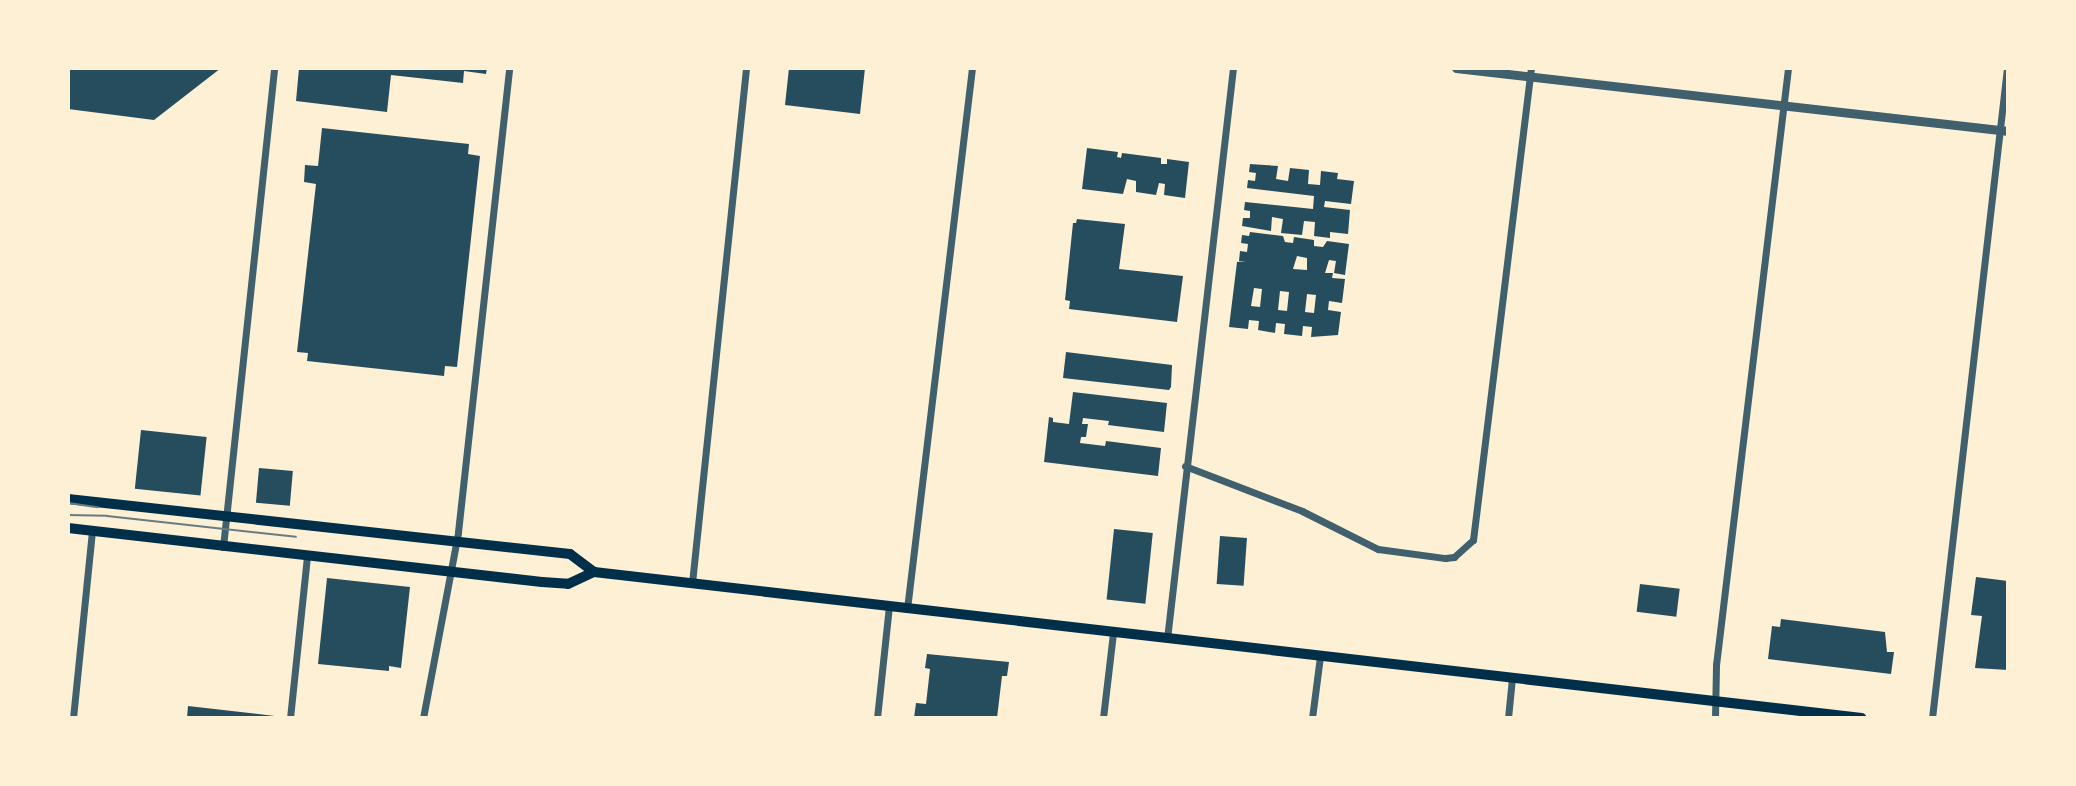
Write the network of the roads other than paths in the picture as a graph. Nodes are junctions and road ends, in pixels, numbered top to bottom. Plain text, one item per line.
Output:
1 (274, 68) edge
2 (509, 68) edge
3 (746, 68) edge
4 (972, 68) edge
5 (1233, 68) edge
6 (1455, 68) edge
7 (1788, 68) edge
8 (2007, 68) edge
9 (1531, 72) edge
10 (1783, 105) junction
11 (2004, 130) edge
12 (1185, 466) junction
13 (68, 499) edge
14 (226, 517) junction
15 (68, 528) edge
16 (92, 530) junction
17 (456, 543) junction
18 (223, 547) junction
19 (307, 557) junction
20 (594, 572) junction
21 (450, 573) junction
22 (692, 583) junction
23 (890, 606) junction
24 (908, 609) junction
25 (1113, 633) junction
26 (1167, 639) junction
27 (1320, 656) junction
28 (1512, 678) junction
29 (1716, 701) junction
30 (73, 718) edge
31 (290, 718) edge
32 (423, 718) edge
33 (877, 718) edge
34 (1103, 718) edge
35 (1312, 718) edge
36 (1508, 718) edge
37 (1715, 718) edge
38 (1863, 718) edge
39 (1932, 718) edge

1 - 14 street
2 - 17 street
3 - 22 street
4 - 24 street
5 - 12 street
6 - 9 street
7 - 10 street
8 - 11 street
9 - 10 street
9 - 12 street
10 - 11 street
10 - 29 street
11 - 39 street
12 - 26 street
13 - 14 main road
14 - 17 main road
14 - 18 street
15 - 16 main road
16 - 18 main road
16 - 30 street
17 - 20 main road
17 - 21 street
18 - 19 main road
19 - 21 main road
19 - 31 street
20 - 21 main road
20 - 22 main road
21 - 32 street
22 - 23 main road
23 - 24 main road
23 - 33 street
24 - 25 main road
25 - 26 main road
25 - 34 street
26 - 27 main road
27 - 28 main road
27 - 35 street
28 - 29 main road
28 - 36 street
29 - 37 street
29 - 38 main road

